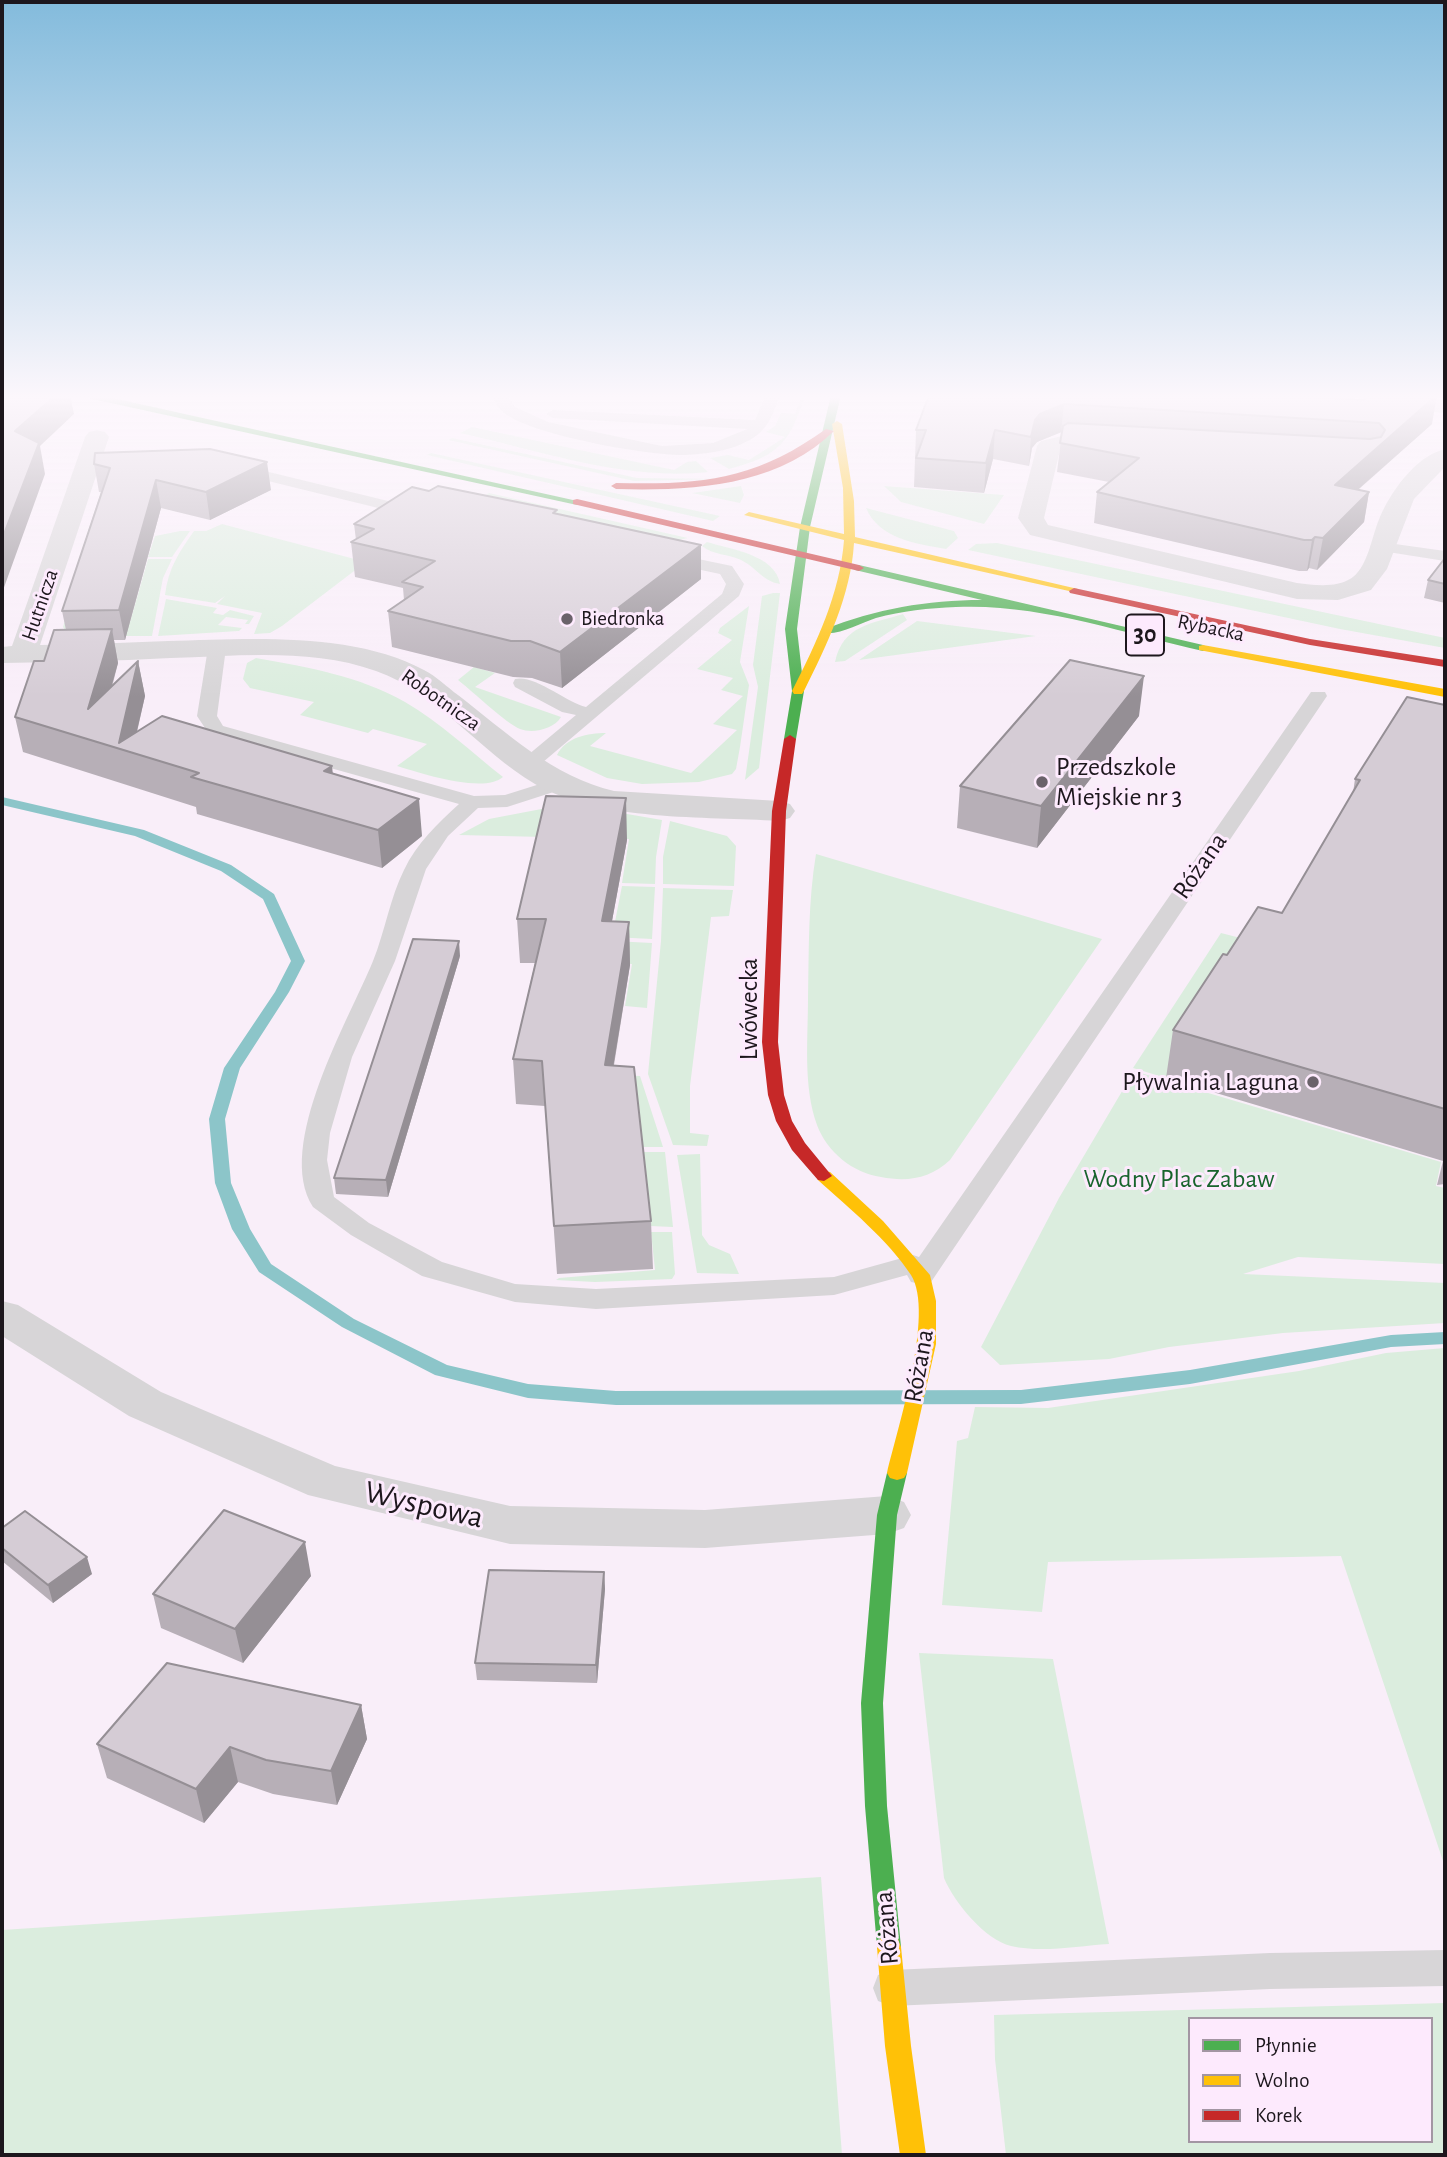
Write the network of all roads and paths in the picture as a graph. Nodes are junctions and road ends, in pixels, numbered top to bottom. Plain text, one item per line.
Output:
1 (85, 496) edge
2 (343, 496) edge
3 (548, 496) edge
4 (660, 496) edge
5 (813, 496) edge
6 (848, 496) edge
7 (1037, 496) edge
8 (1405, 496) edge
9 (683, 501) dead end
10 (737, 513) dead end
11 (432, 517) edge
12 (805, 527) junction
13 (851, 538) junction
14 (1381, 547) junction
15 (800, 554) junction
16 (658, 555) edge
17 (1445, 556) edge
18 (848, 566) junction
19 (1013, 604) junction
20 (829, 631) junction
21 (217, 648) junction
22 (13, 655) edge
23 (1445, 664) edge
24 (522, 683) dead end
25 (799, 691) junction
26 (1445, 693) edge
27 (1318, 696) dead end
28 (589, 713) junction
29 (529, 764) junction
30 (559, 784) junction
31 (473, 802) junction
32 (779, 811) junction
33 (917, 1269) junction
34 (2, 1316) edge
35 (887, 1515) junction
36 (1445, 1968) edge
37 (892, 1987) junction
38 (913, 2155) edge

1 - 22 street, Hutnicza
2 - 11 lane
3 - 15 street, 30
4 - 9 street
5 - 12 street, Lwówecka
6 - 13 street, Lwówecka
7 - 14 street
8 - 14 street
10 - 12 street, 30
12 - 13 street, 30
12 - 15 street, Lwówecka
13 - 18 street, Lwówecka
13 - 23 street, Rybacka / 30
14 - 17 lane
15 - 18 street, 30
15 - 25 street, Lwówecka
16 - 28 lane
18 - 19 street, Rybacka / 30
18 - 20 street, Lwówecka
19 - 20 street
19 - 26 street, Rybacka / 30
20 - 25 street, Lwówecka
21 - 22 street, Robotnicza
21 - 29 street, Robotnicza
21 - 31 lane
24 - 28 lane
25 - 32 street, Lwówecka
27 - 33 lane, Różana
28 - 29 lane
29 - 30 street, Robotnicza
30 - 31 lane
30 - 32 street, Robotnicza
31 - 33 lane
32 - 33 street, Lwówecka
33 - 35 street, Różana
34 - 35 street, Wyspowa
35 - 37 street, Różana
36 - 37 lane
37 - 38 street, Różana

